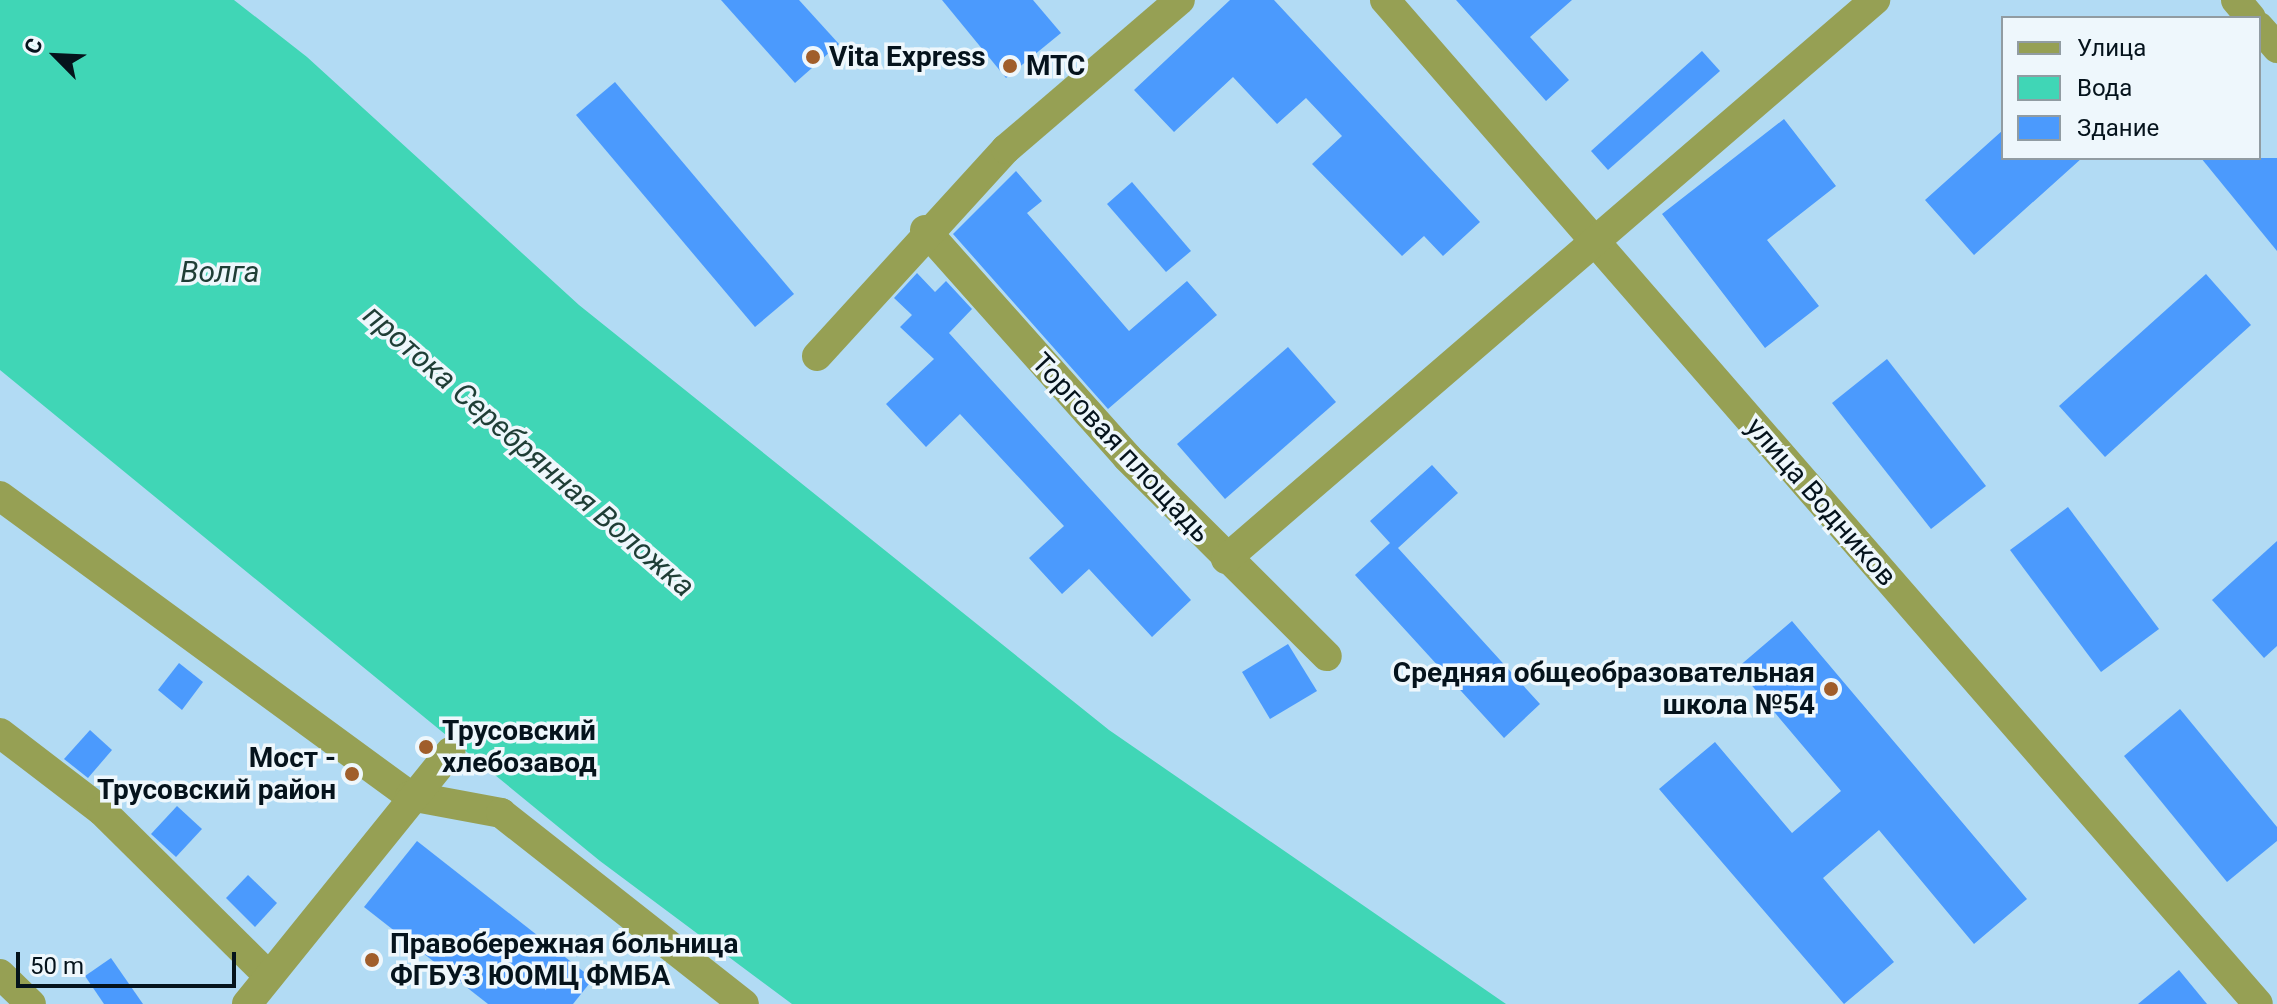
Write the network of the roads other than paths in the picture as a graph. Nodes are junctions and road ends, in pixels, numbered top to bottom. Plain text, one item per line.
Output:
1 (1180, 0) edge
2 (1385, 0) edge
3 (1875, 0) edge
4 (2236, 0) edge
5 (2249, 16) edge
6 (2261, 29) edge
7 (2277, 48) edge
8 (925, 230) junction
9 (1595, 241) junction
10 (817, 356) dead end
11 (0, 496) edge
12 (1226, 559) junction
13 (1327, 656) dead end
14 (0, 733) edge
15 (450, 752) dead end
16 (410, 796) junction
17 (0, 974) edge
18 (269, 976) junction
19 (31, 1004) edge
20 (247, 1004) edge
21 (744, 1004) edge
22 (2258, 1004) edge

1 - 8 street
2 - 9 street, улица Водников
3 - 9 street
4 - 5 street
6 - 7 street
8 - 10 street
8 - 12 street, Торговая площадь
9 - 12 street
9 - 22 street, улица Водников
11 - 16 street
12 - 13 street, Торговая площадь
14 - 18 street
15 - 16 street
16 - 18 street
16 - 21 street
17 - 19 street
18 - 20 street

